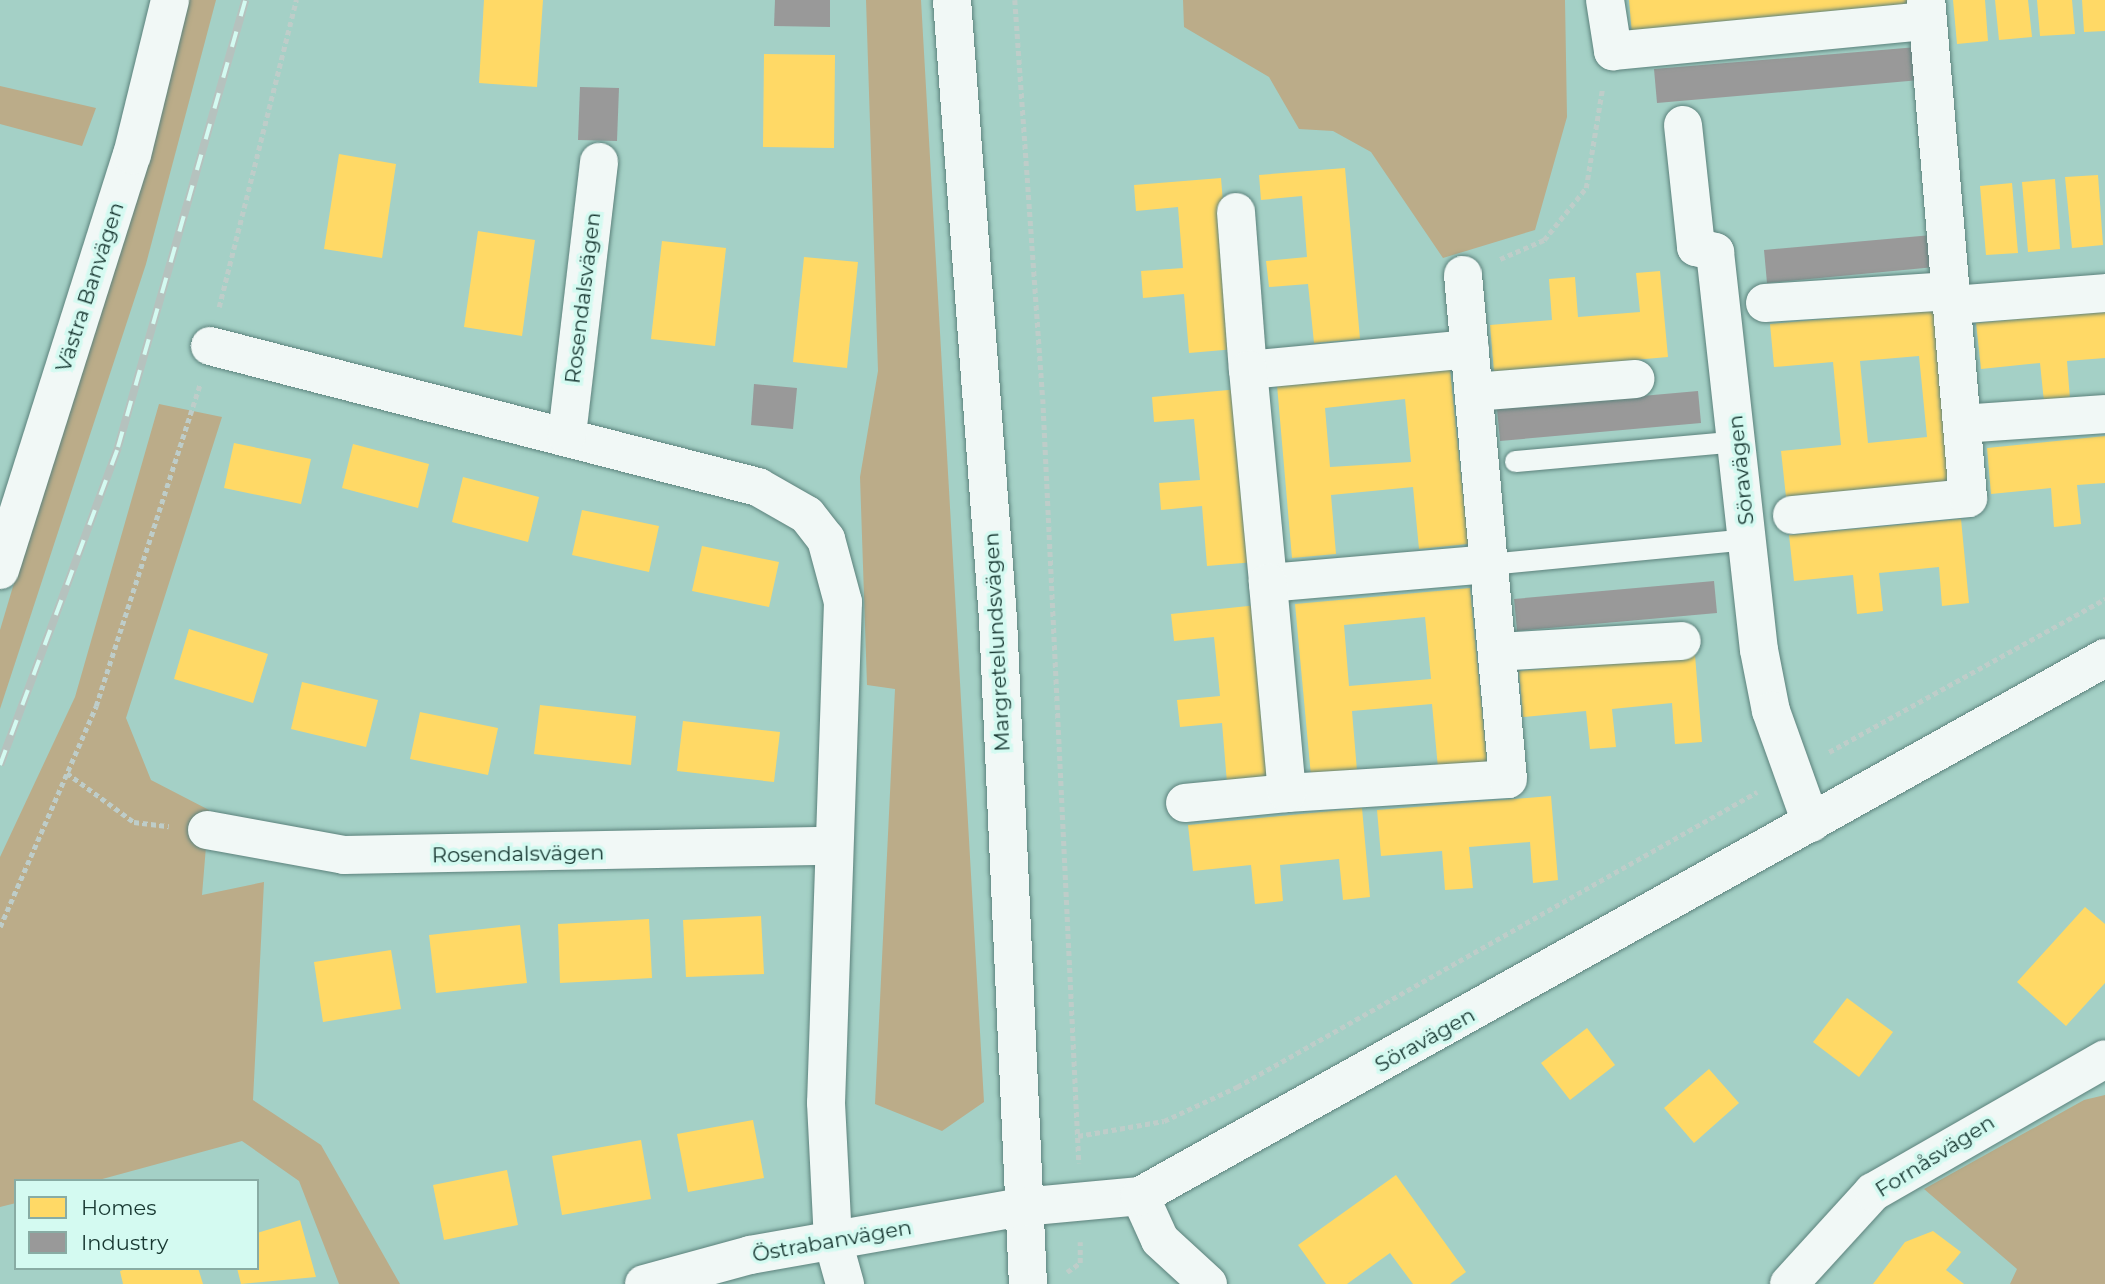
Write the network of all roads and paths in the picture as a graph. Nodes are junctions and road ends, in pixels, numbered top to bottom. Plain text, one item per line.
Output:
1 (170, 0) edge
2 (296, 0) edge
3 (952, 0) edge
4 (1015, 0) edge
5 (1605, 0) edge
6 (1926, 10) edge
7 (1611, 41) junction
8 (1683, 125) dead end
9 (599, 162) dead end
10 (1237, 212) dead end
11 (1463, 275) joint
12 (2105, 293) edge
13 (1952, 298) junction
14 (1765, 303) dead end
15 (209, 346) junction
16 (1470, 349) junction
17 (1248, 370) junction
18 (1635, 379) dead end
19 (1474, 392) junction
20 (2105, 414) edge
21 (1962, 424) junction
22 (567, 435) junction
23 (1738, 441) junction
24 (1515, 461) dead end
25 (1792, 515) dead end
26 (1748, 539) junction
27 (1489, 564) junction
28 (0, 570) edge
29 (1268, 583) junction
30 (2105, 599) edge
31 (1682, 641) dead end
32 (1497, 652) junction
33 (2105, 658) edge
34 (67, 773) junction
35 (1790, 773) junction
36 (1287, 793) junction
37 (1185, 803) dead end
38 (1811, 823) junction
39 (208, 830) joint
40 (830, 846) junction
41 (0, 927) edge
42 (2105, 1059) edge
43 (1078, 1136) junction
44 (1140, 1196) junction
45 (1080, 1202) junction
46 (1022, 1207) junction
47 (833, 1241) junction
48 (644, 1284) edge
49 (845, 1284) edge
50 (1028, 1284) edge
51 (1208, 1284) edge
52 (1789, 1284) edge

1 - 28 street, Västra Banvägen
2 - 15 path
3 - 46 street, Margretelundsvägen
4 - 43 path
5 - 7 street
6 - 7 street
6 - 13 street
7 - 11 path
8 - 23 street, Söravägen
9 - 22 street, Rosendalsvägen
10 - 17 street
11 - 16 street
12 - 13 street
13 - 14 street
13 - 21 street
15 - 22 street
15 - 34 path
16 - 17 street
16 - 19 street
17 - 29 street
18 - 19 street
19 - 27 street
20 - 21 street
21 - 25 street
22 - 40 street
23 - 24 lane
23 - 26 street, Söravägen
26 - 27 lane
26 - 35 street, Söravägen
27 - 29 street
27 - 32 street
29 - 36 street
30 - 35 path
31 - 32 street
32 - 36 street
33 - 38 street, Söravägen
34 - 39 path
34 - 41 path
35 - 38 street, Söravägen
35 - 43 path
36 - 37 street
38 - 44 street, Söravägen
39 - 40 street, Rosendalsvägen
40 - 47 street
42 - 52 street, Fornåsvägen
43 - 45 path
44 - 45 street, Söravägen
44 - 51 street
45 - 46 street, Söravägen
46 - 47 street, Östrabanvägen
46 - 50 street, Margretelundsvägen
47 - 48 street, Östrabanvägen
47 - 49 street

